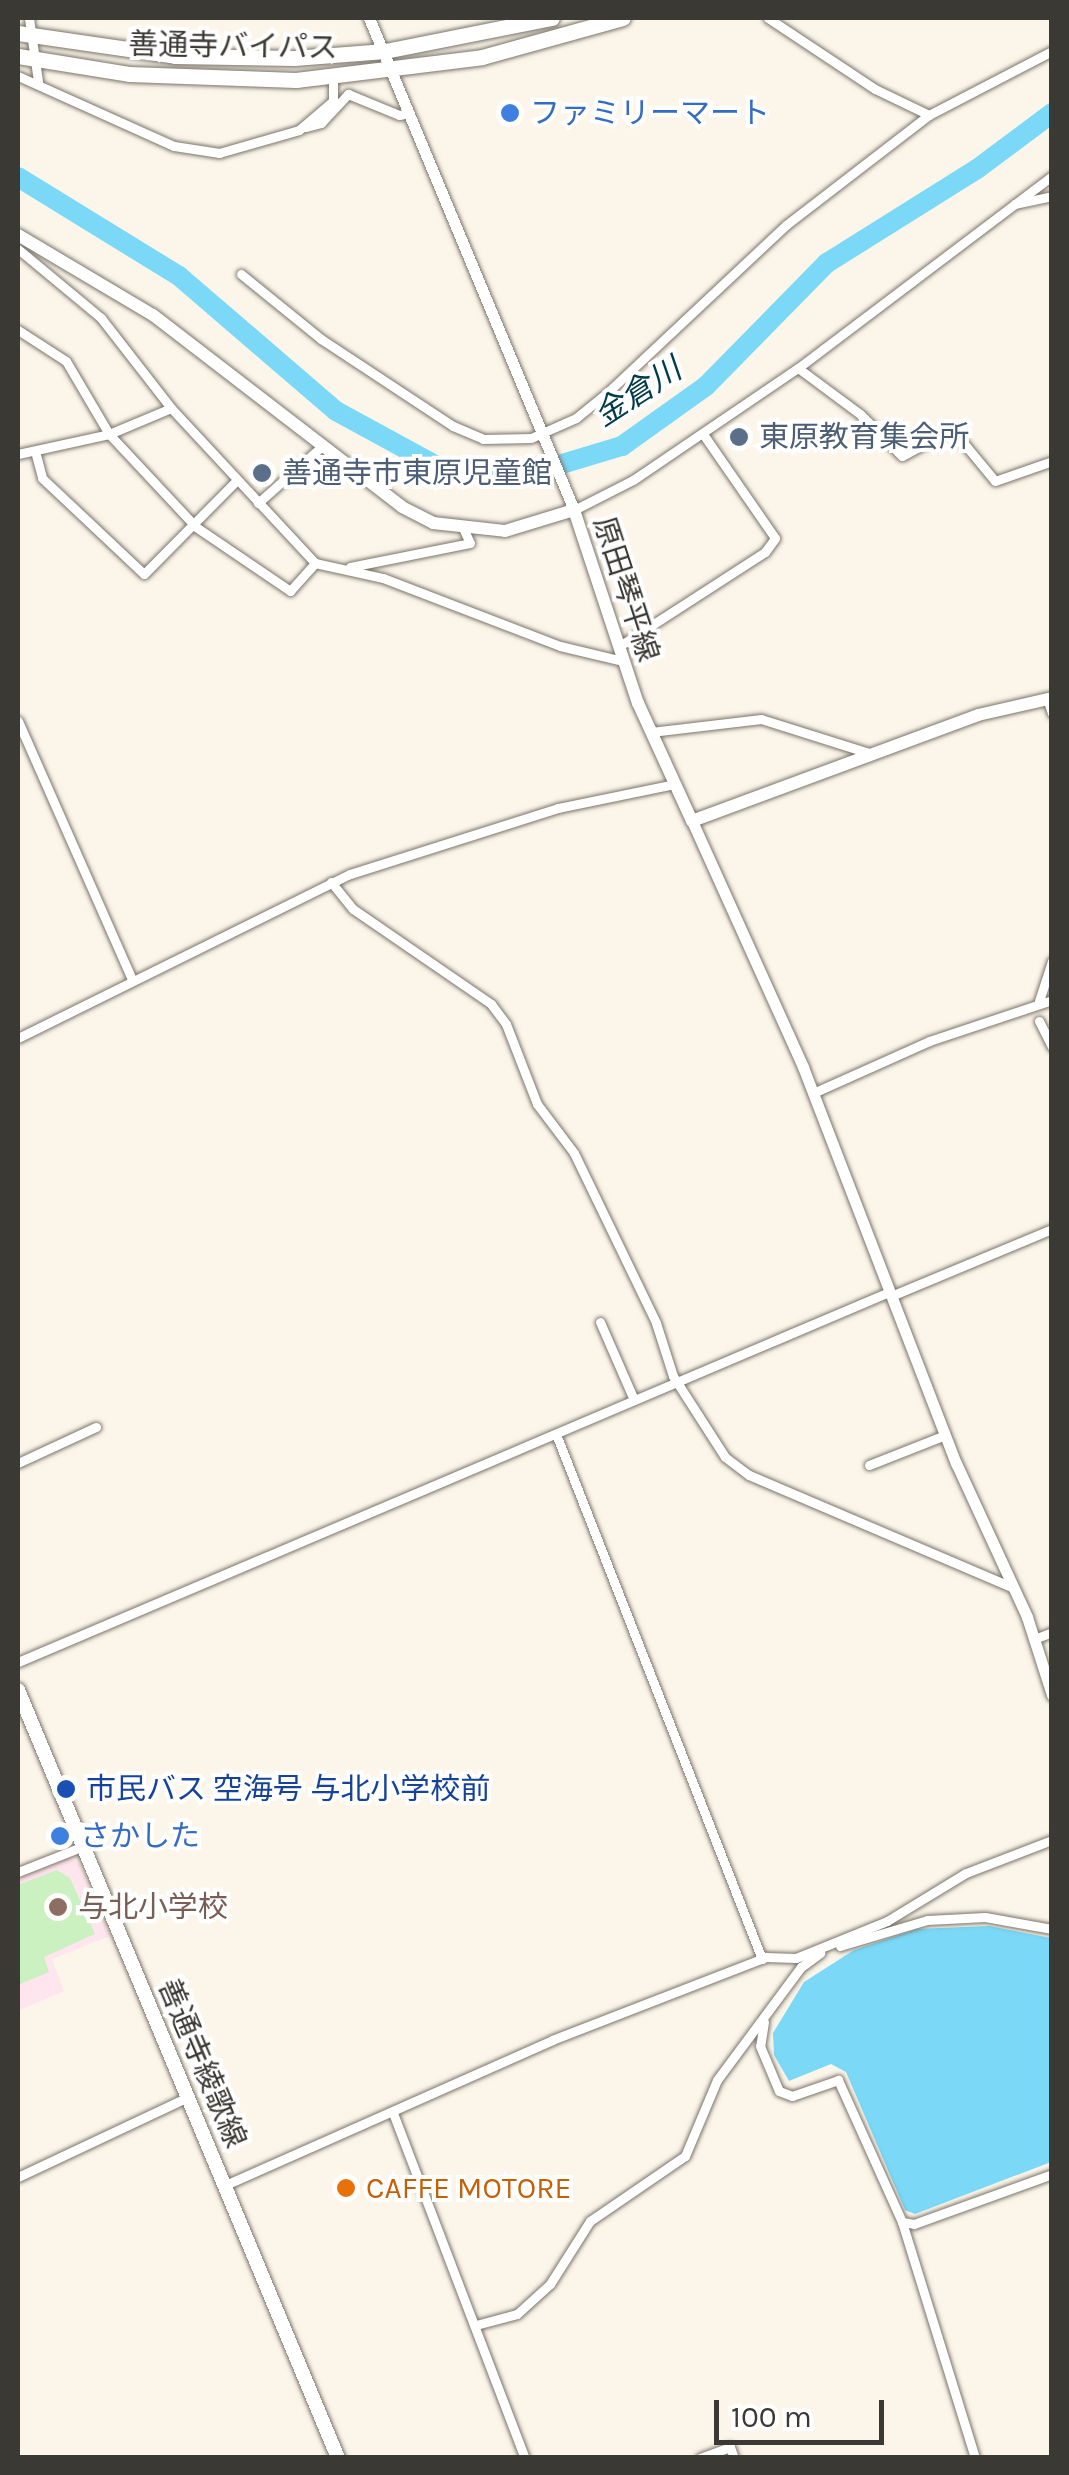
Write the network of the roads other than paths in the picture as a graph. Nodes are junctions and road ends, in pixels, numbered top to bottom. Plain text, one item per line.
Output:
1 (29, 18) edge
2 (369, 18) edge
3 (552, 18) edge
4 (623, 18) edge
5 (768, 18) edge
6 (24, 34) edge
7 (384, 51) junction
8 (1052, 51) edge
9 (18, 56) edge
10 (34, 60) junction
11 (394, 70) junction
12 (18, 76) edge
13 (332, 77) junction
14 (38, 82) junction
15 (410, 112) junction
16 (930, 115) junction
17 (299, 130) junction
18 (1052, 176) edge
19 (1052, 196) edge
20 (1012, 205) junction
21 (18, 235) edge
22 (18, 249) edge
23 (242, 274) dead end
24 (18, 330) edge
25 (798, 368) junction
26 (171, 408) junction
27 (110, 434) junction
28 (542, 434) junction
29 (703, 434) junction
30 (322, 447) junction
31 (35, 451) junction
32 (18, 454) edge
33 (1052, 462) edge
34 (237, 480) junction
35 (258, 503) junction
36 (571, 505) junction
37 (192, 523) junction
38 (464, 530) junction
39 (315, 563) junction
40 (342, 568) junction
41 (620, 654) junction
42 (1049, 698) edge
43 (1052, 714) edge
44 (18, 721) edge
45 (652, 732) junction
46 (872, 754) junction
47 (675, 784) junction
48 (692, 821) junction
49 (331, 882) junction
50 (1052, 961) edge
51 (132, 980) junction
52 (1052, 1000) edge
53 (1039, 1001) junction
54 (1039, 1021) dead end
55 (18, 1038) edge
56 (1052, 1047) edge
57 (813, 1093) junction
58 (1052, 1229) edge
59 (890, 1294) junction
60 (600, 1322) dead end
61 (678, 1382) junction
62 (634, 1400) junction
63 (96, 1427) dead end
64 (556, 1434) junction
65 (945, 1435) junction
66 (18, 1463) edge
67 (869, 1465) dead end
68 (1016, 1589) junction
69 (1052, 1632) edge
70 (1034, 1639) junction
71 (18, 1662) edge
72 (18, 1690) edge
73 (1052, 1695) edge
74 (1052, 1840) edge
75 (82, 1847) junction
76 (18, 1872) edge
77 (1052, 1929) edge
78 (762, 1959) junction
79 (764, 2020) junction
80 (186, 2098) junction
81 (393, 2113) junction
82 (1052, 2174) edge
83 (18, 2177) edge
84 (223, 2186) junction
85 (902, 2222) junction
86 (476, 2325) junction
87 (338, 2458) edge
88 (524, 2458) edge
89 (700, 2458) edge
90 (734, 2458) edge
91 (975, 2458) edge

1 - 6 street
2 - 7 street
3 - 7 highway, 善通寺バイパス
4 - 11 highway, 善通寺バイパス
5 - 16 street
6 - 7 highway, 善通寺バイパス
6 - 10 street
7 - 11 street
8 - 16 street
9 - 10 highway, 善通寺バイパス
10 - 13 highway, 善通寺バイパス
10 - 14 street
11 - 13 highway, 善通寺バイパス
11 - 15 street
12 - 14 street
13 - 17 street
14 - 17 street
15 - 17 street
15 - 28 street
16 - 28 street
18 - 20 street
19 - 20 street
20 - 25 street
21 - 30 main road, 原田琴平線
22 - 26 street
23 - 28 street
24 - 27 street
25 - 29 street
25 - 33 street
26 - 27 street
26 - 34 street
27 - 31 street
27 - 37 street
28 - 36 street
29 - 36 street
29 - 41 street
30 - 35 street
30 - 38 main road, 原田琴平線
31 - 32 street
31 - 37 street
34 - 35 street
34 - 37 street
35 - 39 street
36 - 38 main road, 原田琴平線
36 - 41 main road, 原田琴平線
37 - 39 street
38 - 40 street
39 - 40 street
40 - 41 street
41 - 45 main road, 原田琴平線
42 - 43 street
42 - 46 main road
44 - 51 street
45 - 46 street
45 - 47 main road, 原田琴平線
46 - 48 main road
47 - 48 main road, 原田琴平線
47 - 49 street
48 - 57 street
49 - 51 street
49 - 61 street
50 - 53 street
51 - 55 street
52 - 53 street
53 - 57 street
54 - 56 street
57 - 59 street
58 - 59 street
59 - 61 street
59 - 65 street
60 - 62 street
61 - 62 street
61 - 68 street
62 - 64 street
63 - 66 street
64 - 71 street
64 - 78 street
65 - 67 street
65 - 68 street
68 - 70 street
69 - 70 street
70 - 73 street
72 - 75 main road, 善通寺綾歌線
74 - 78 street
75 - 76 street
75 - 80 main road, 善通寺綾歌線
77 - 79 street
78 - 81 street
79 - 85 street
79 - 86 street
80 - 83 street
80 - 84 main road, 善通寺綾歌線
81 - 84 street
81 - 86 street
82 - 85 street
84 - 87 main road, 善通寺綾歌線
85 - 91 street
86 - 88 street
89 - 90 street

